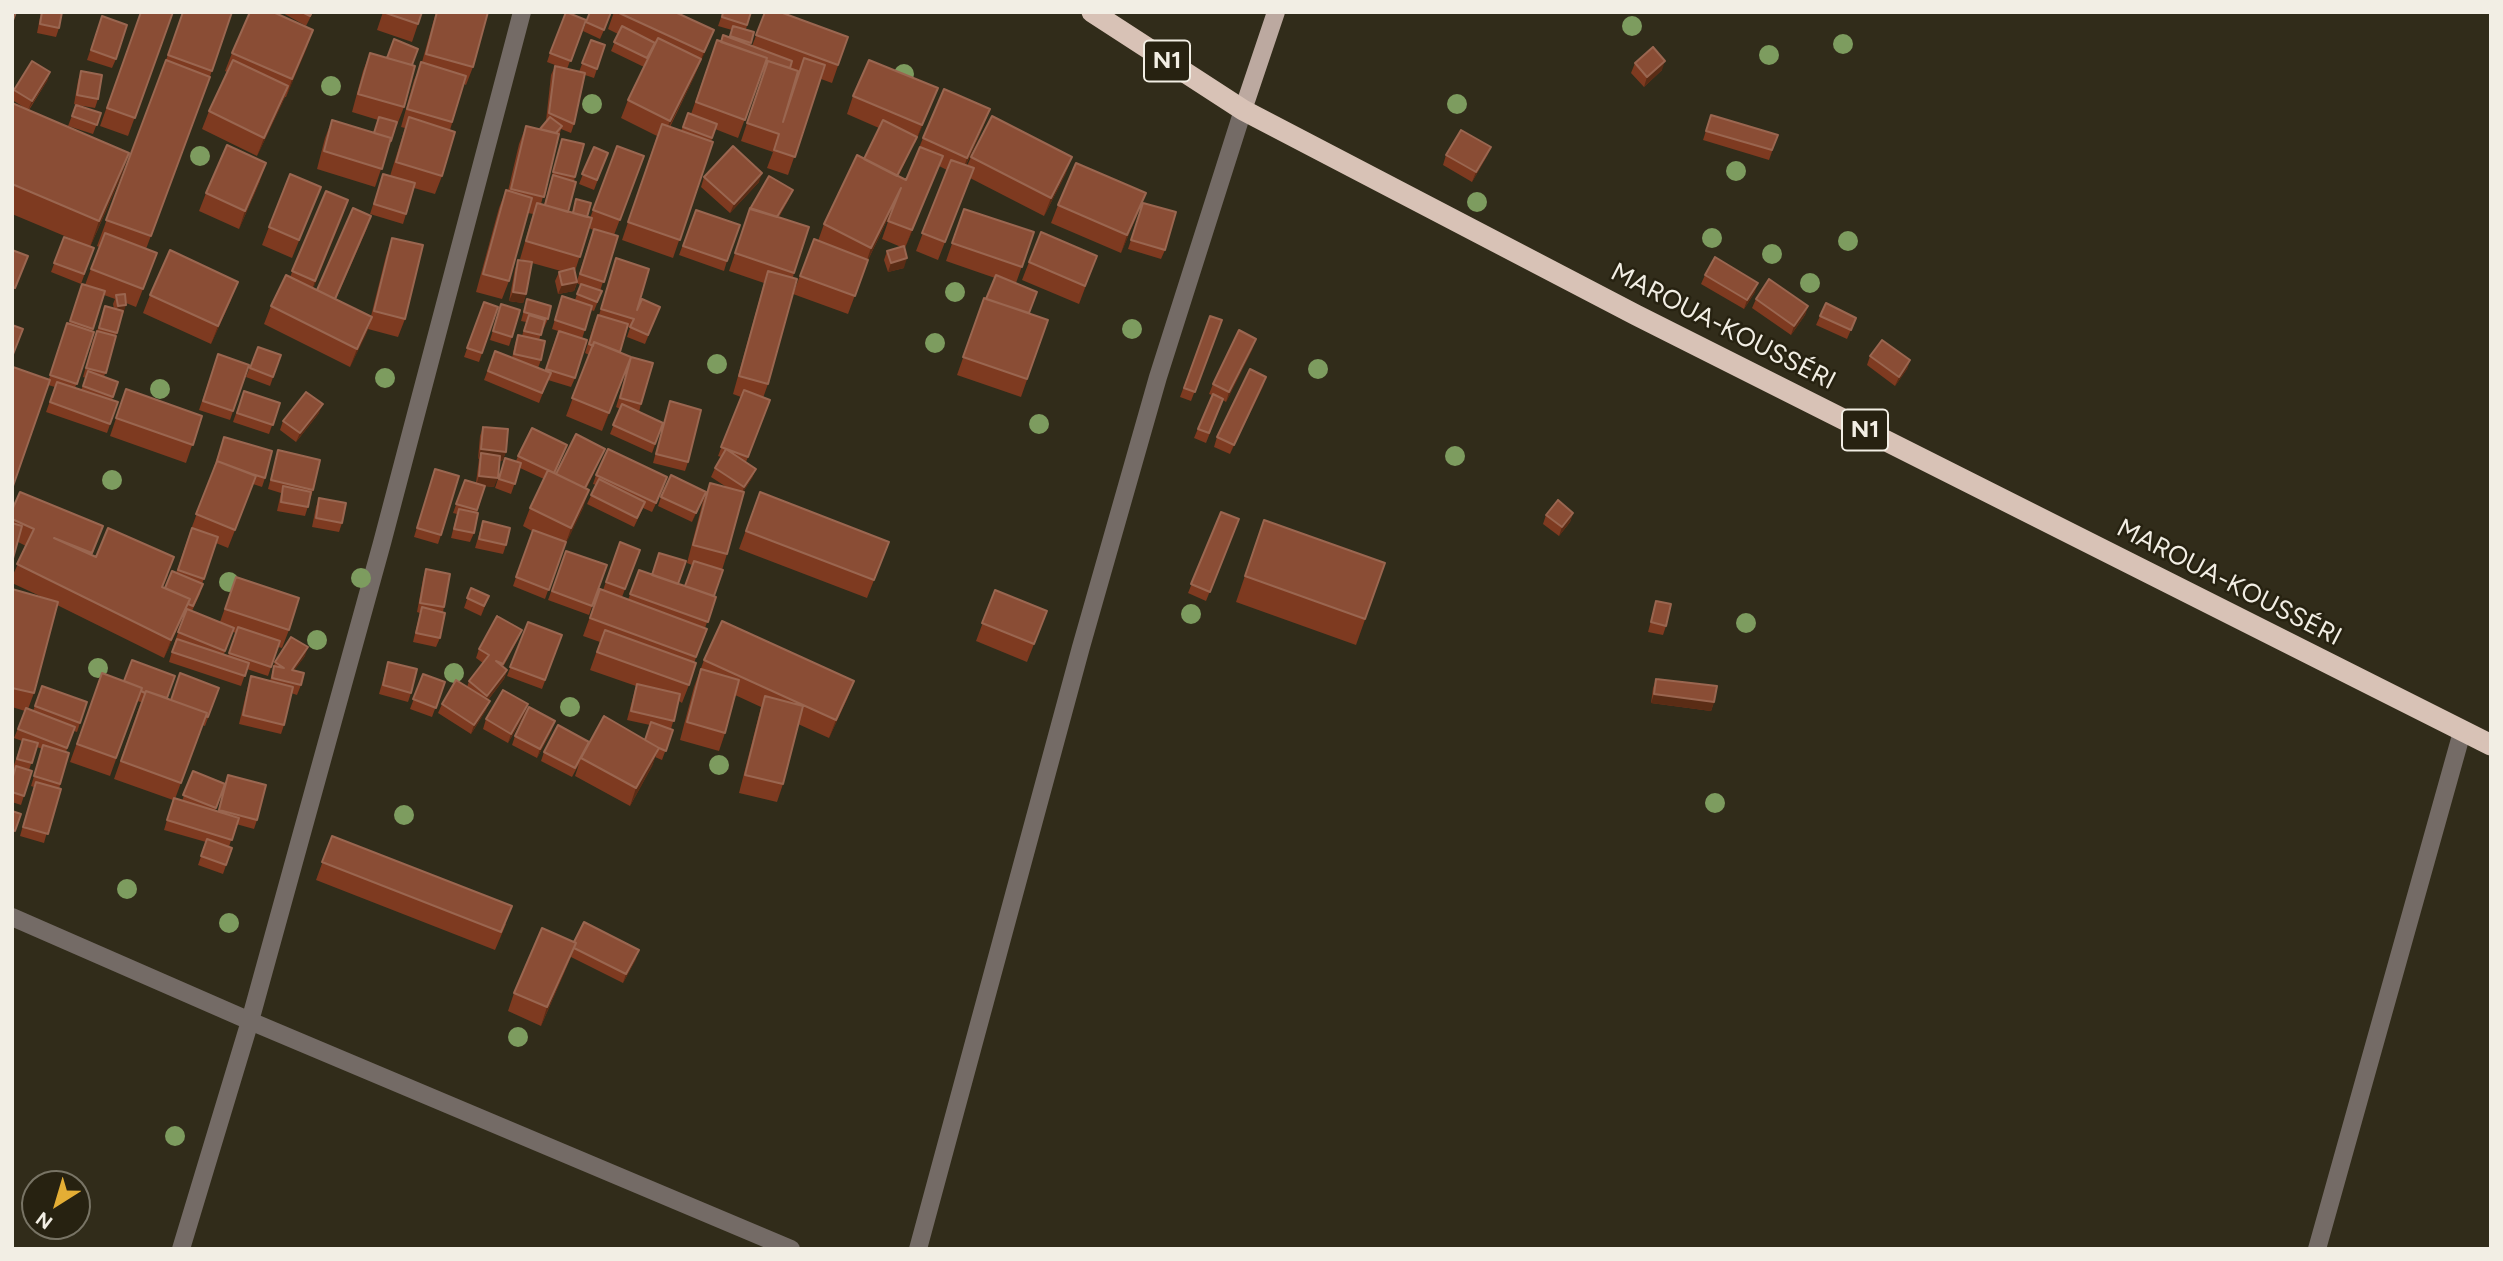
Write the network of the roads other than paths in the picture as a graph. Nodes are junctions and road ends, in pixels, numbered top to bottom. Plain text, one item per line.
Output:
1 (522, 12) edge
2 (1092, 12) edge
3 (1276, 12) edge
4 (1243, 110) junction
5 (2462, 732) junction
6 (2491, 745) edge
7 (12, 916) edge
8 (250, 1021) junction
9 (181, 1249) edge
10 (791, 1249) edge
11 (918, 1249) edge
12 (2317, 1249) edge

1 - 8 street
2 - 4 highway, MAROUA-KOUSSÉRI / N1
3 - 4 main road
4 - 5 highway, MAROUA-KOUSSÉRI / N1
4 - 11 street
5 - 6 highway, MAROUA-KOUSSÉRI / N1
5 - 12 street
7 - 8 street
8 - 9 street
8 - 10 street

